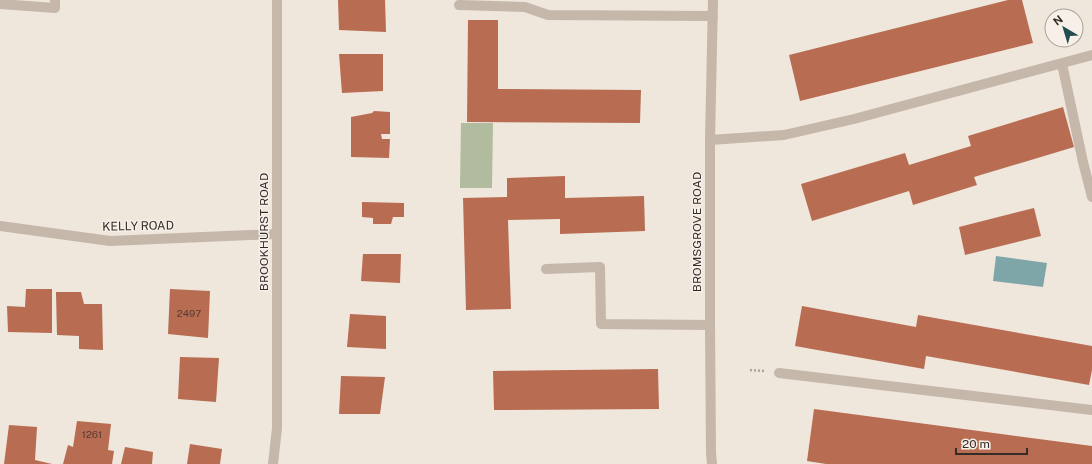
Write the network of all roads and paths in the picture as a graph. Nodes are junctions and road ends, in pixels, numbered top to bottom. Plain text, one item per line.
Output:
1 (55, 0) edge
2 (277, 0) edge
3 (713, 0) edge
4 (0, 4) edge
5 (459, 5) dead end
6 (713, 16) junction
7 (1092, 55) edge
8 (1062, 64) junction
9 (710, 140) junction
10 (1092, 198) edge
11 (0, 226) edge
12 (276, 234) junction
13 (546, 269) dead end
14 (710, 325) junction
15 (779, 373) dead end
16 (1092, 410) edge
17 (273, 464) edge
18 (712, 464) edge

1 - 4 street
2 - 12 street, BROOKHURST ROAD
3 - 6 street, BROMSGROVE ROAD
5 - 6 street
6 - 9 street, BROMSGROVE ROAD
7 - 8 street
8 - 9 street
8 - 10 street
9 - 14 street, BROMSGROVE ROAD
11 - 12 street, KELLY ROAD
12 - 17 street, BROOKHURST ROAD
13 - 14 street
14 - 18 street, BROMSGROVE ROAD
15 - 16 street

